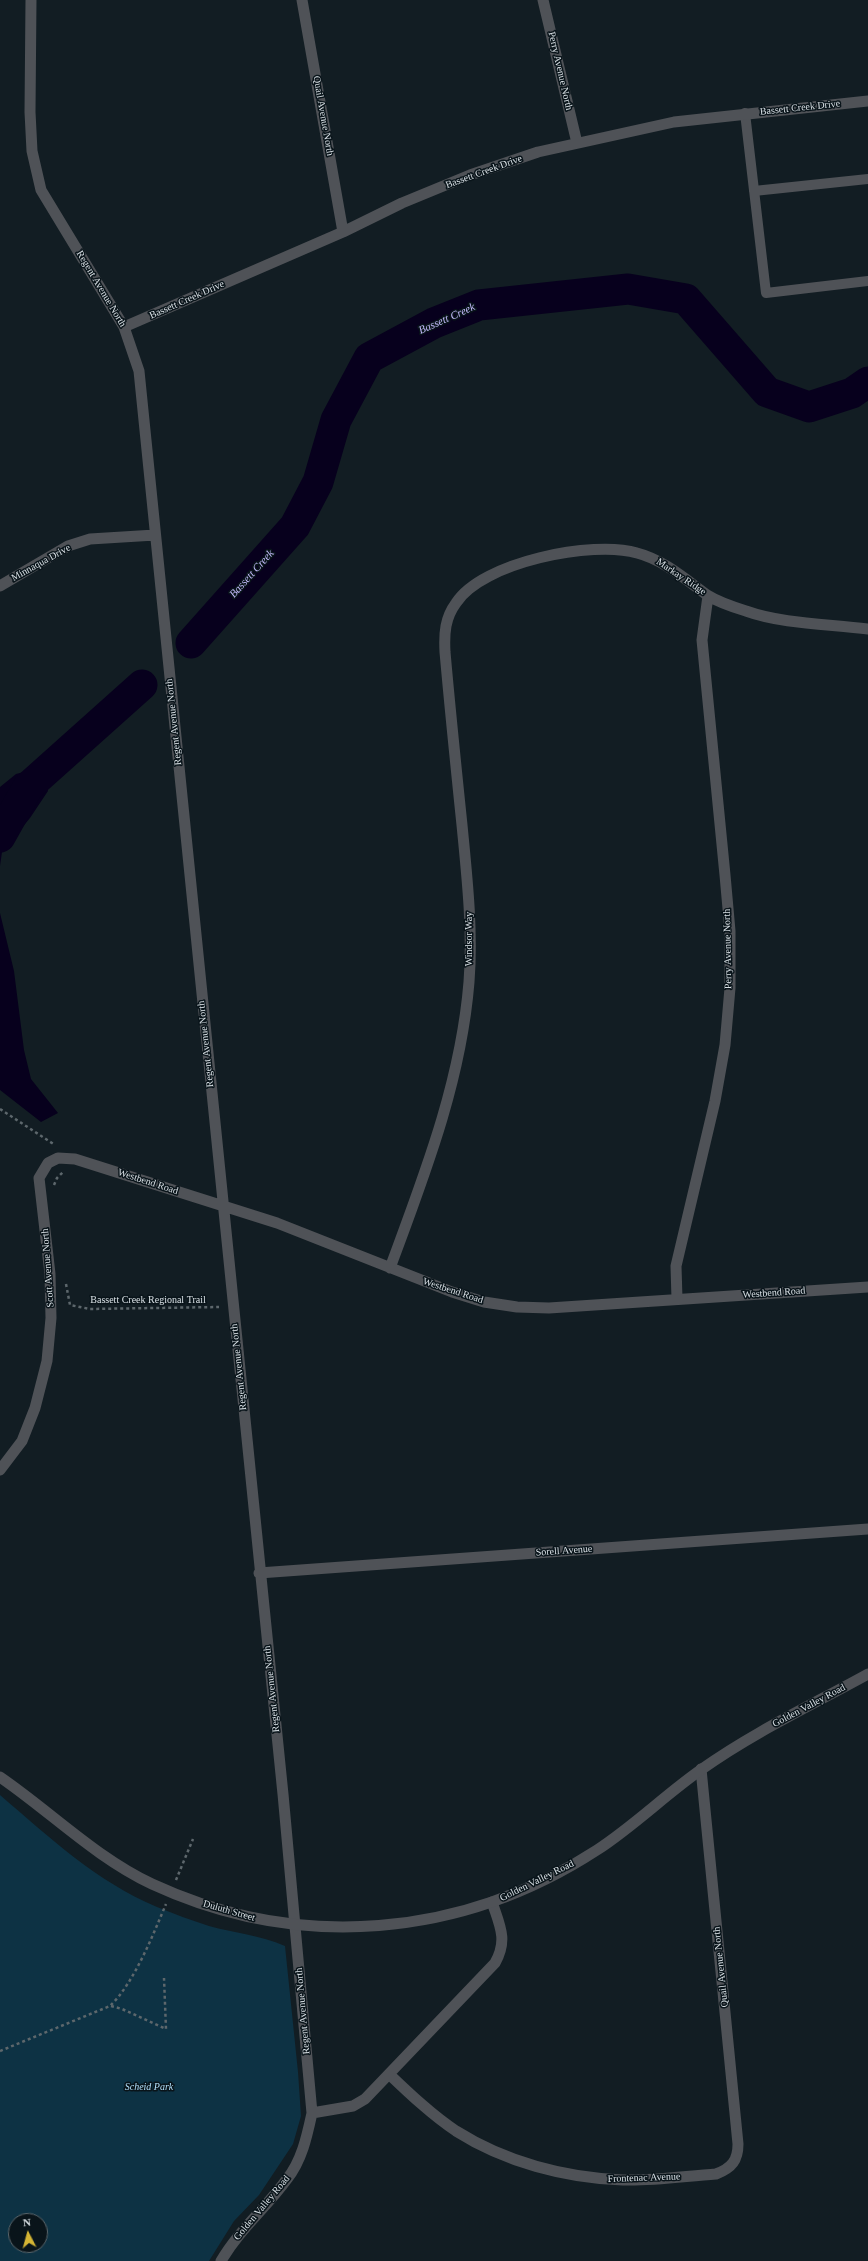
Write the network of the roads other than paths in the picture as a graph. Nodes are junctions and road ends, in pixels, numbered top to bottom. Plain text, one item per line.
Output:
1 (31, 0) edge
2 (302, 0) edge
3 (543, 0) edge
4 (868, 101) edge
5 (744, 113) junction
6 (577, 143) junction
7 (868, 179) edge
8 (754, 191) junction
9 (343, 232) junction
10 (868, 281) edge
11 (124, 327) junction
12 (155, 535) junction
13 (0, 586) edge
14 (708, 596) junction
15 (456, 602) joint
16 (868, 629) edge
17 (58, 1158) joint
18 (222, 1206) junction
19 (390, 1268) junction
20 (868, 1287) edge
21 (677, 1299) junction
22 (0, 1470) edge
23 (868, 1529) edge
24 (259, 1574) junction
25 (868, 1674) edge
26 (701, 1769) junction
27 (0, 1777) edge
28 (492, 1902) junction
29 (295, 1925) junction
30 (389, 2074) junction
31 (312, 2113) junction
32 (733, 2163) joint
33 (221, 2261) edge

1 - 11 street, Regent Avenue North
2 - 9 street, Quail Avenue North
3 - 6 street, Perry Avenue North
4 - 5 street, Bassett Creek Drive
5 - 6 street, Bassett Creek Drive
5 - 8 lane
6 - 9 street, Bassett Creek Drive
7 - 8 lane
8 - 10 lane
9 - 11 street, Bassett Creek Drive
11 - 12 street, Regent Avenue North
12 - 13 street, Minnaqua Drive
12 - 18 street, Regent Avenue North
14 - 15 street, Markay Ridge
14 - 16 street, Markay Ridge
14 - 21 street, Perry Avenue North
15 - 19 street, Windsor Way
17 - 18 street, Westbend Road
17 - 22 street, Scott Avenue North
18 - 19 street, Westbend Road
18 - 24 street, Regent Avenue North
19 - 21 street, Westbend Road
20 - 21 street, Westbend Road
23 - 24 street, Sorell Avenue
24 - 29 street, Regent Avenue North
25 - 26 street, Golden Valley Road
26 - 28 street, Golden Valley Road
26 - 32 street, Quail Avenue North
27 - 29 street, Duluth Street
28 - 29 street, Duluth Street
28 - 30 street, Golden Valley Road
29 - 31 street, Regent Avenue North
30 - 31 street, Golden Valley Road
30 - 32 street, Frontenac Avenue
31 - 33 street, Golden Valley Road

